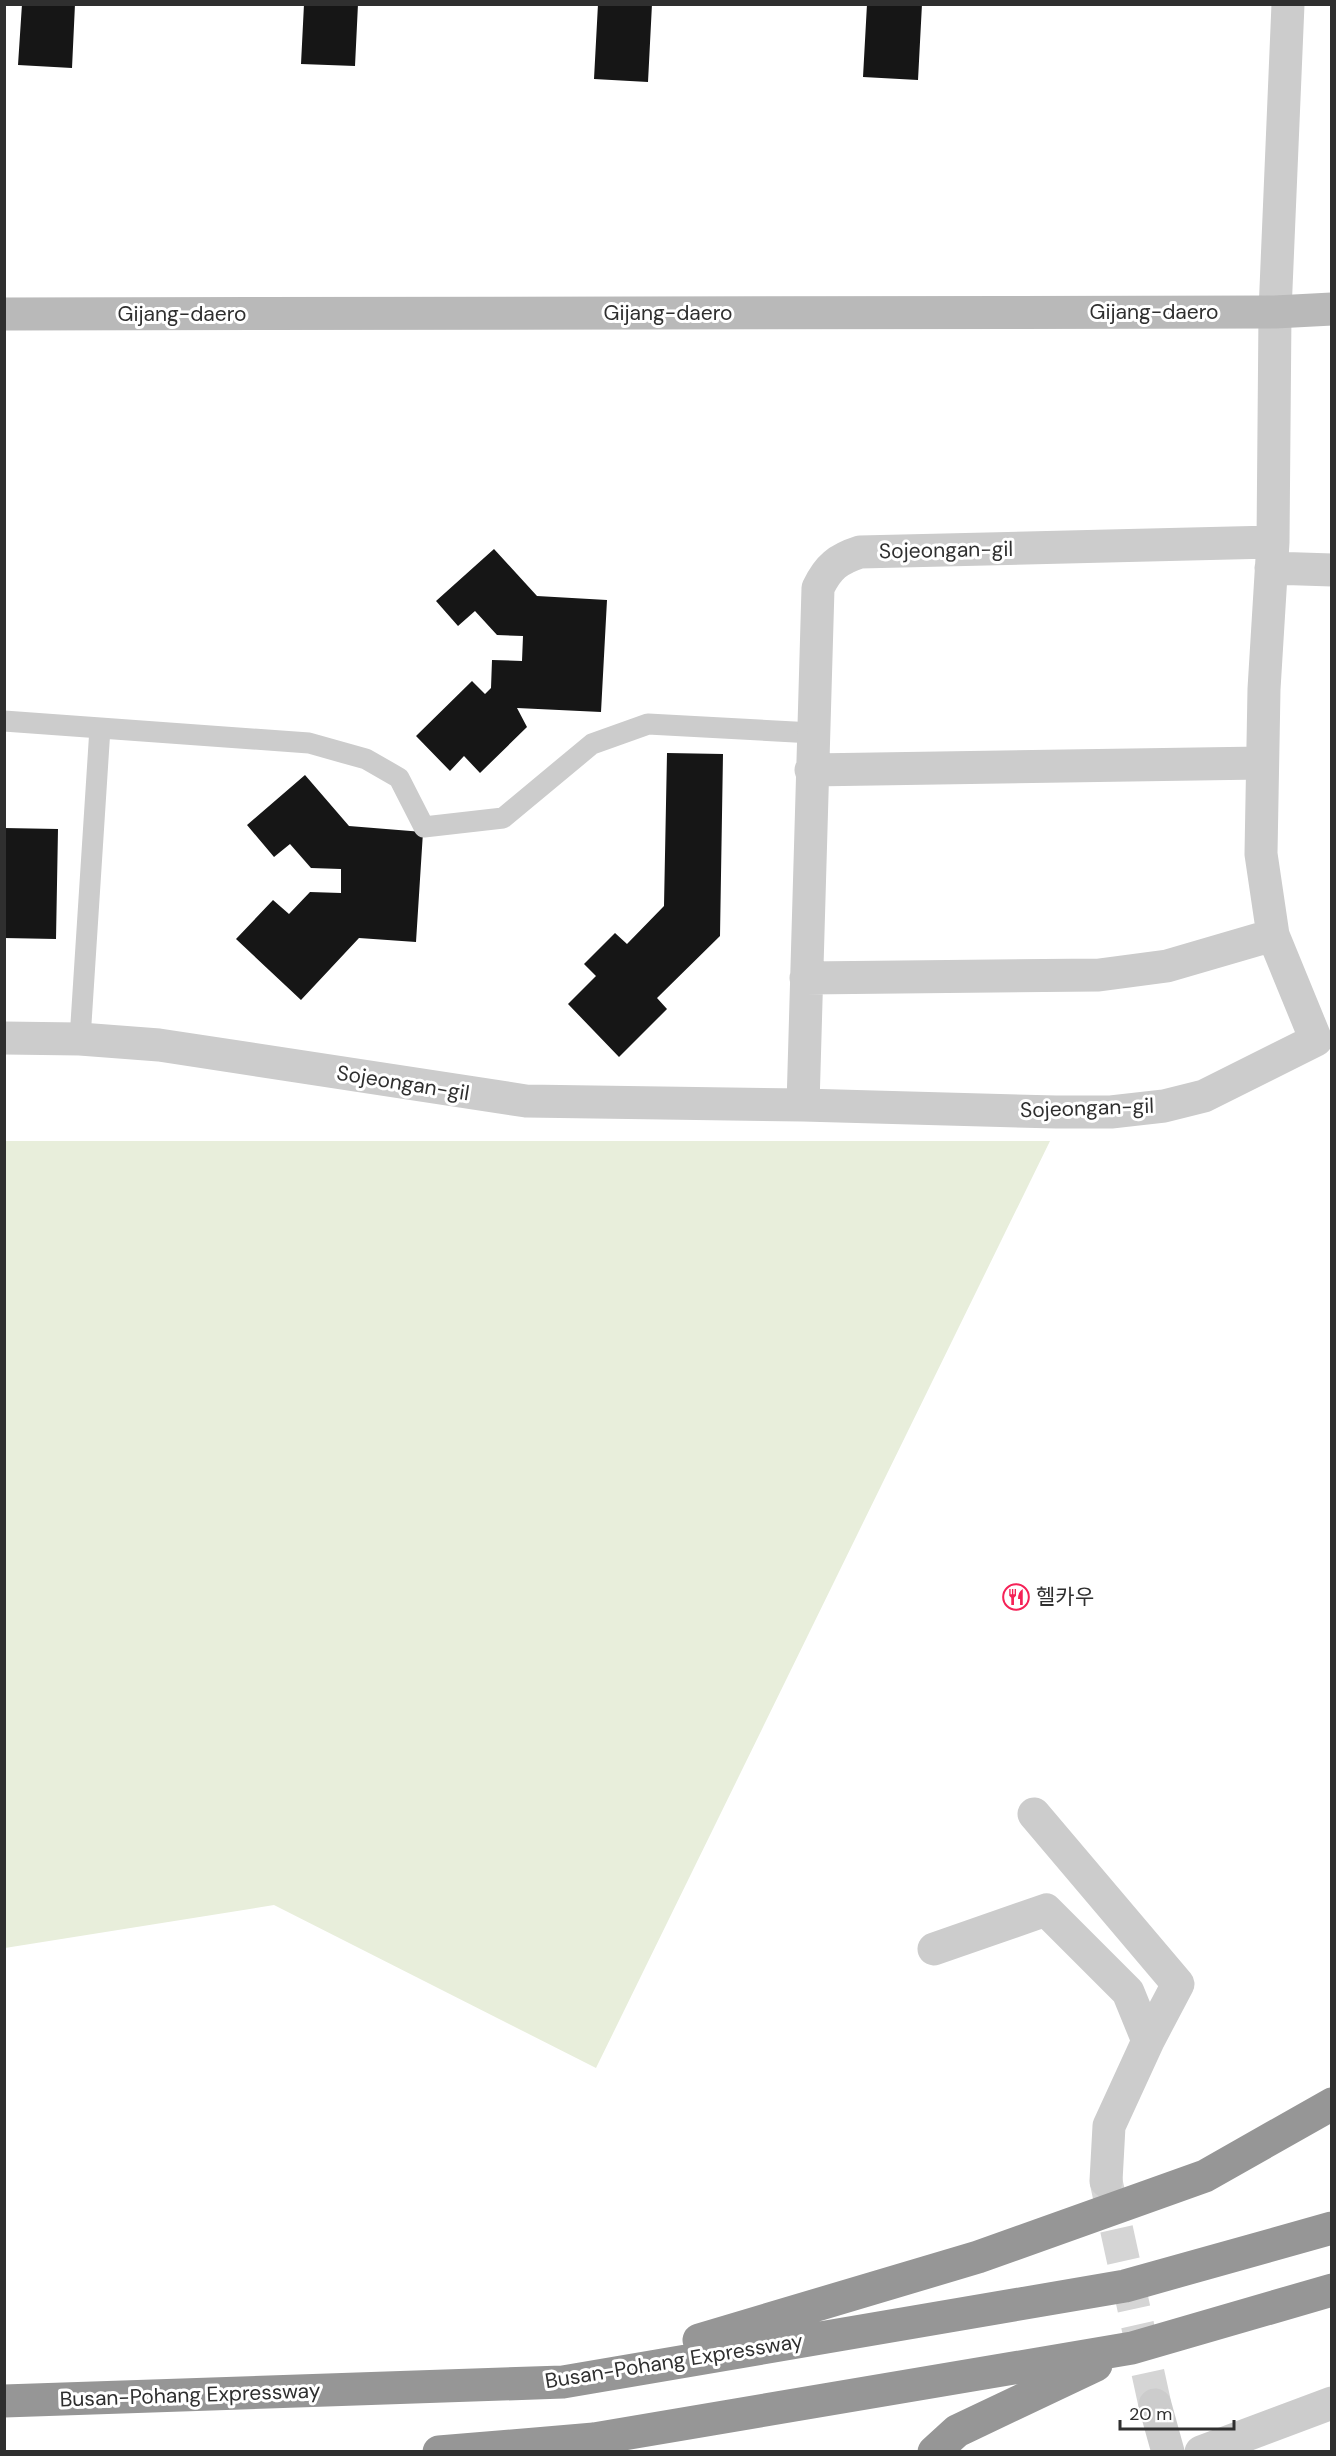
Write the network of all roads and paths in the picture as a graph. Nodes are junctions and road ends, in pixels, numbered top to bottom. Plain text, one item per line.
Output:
1 (1288, 4) edge
2 (1332, 309) edge
3 (1275, 312) junction
4 (4, 314) edge
5 (1272, 555) junction
6 (1332, 570) edge
7 (4, 721) edge
8 (100, 728) junction
9 (813, 733) junction
10 (1262, 763) junction
11 (811, 770) junction
12 (1273, 935) junction
13 (806, 978) junction
14 (4, 1038) edge
15 (80, 1039) junction
16 (803, 1105) junction
17 (1034, 1814) dead end
18 (934, 1949) dead end
19 (1149, 2041) junction
20 (1332, 2104) edge
21 (1106, 2181) tunnel mouth
22 (1332, 2228) edge
23 (1332, 2290) edge
24 (1132, 2348) junction
25 (563, 2382) junction
26 (4, 2401) edge
27 (1332, 2403) edge
28 (1155, 2405) tunnel mouth
29 (439, 2451) edge
30 (934, 2451) edge
31 (1168, 2451) edge
32 (1201, 2451) edge

1 - 3 street, Sojeongan-gil
2 - 3 main road, Gijang-daero
3 - 4 main road, Gijang-daero
3 - 5 street, Sojeongan-gil
5 - 6 street
5 - 9 street, Sojeongan-gil
5 - 10 street, Sojeongan-gil
7 - 8 lane
8 - 9 lane
8 - 15 lane
9 - 11 street, Sojeongan-gil
10 - 11 street
10 - 12 street, Sojeongan-gil
11 - 13 street, Sojeongan-gil
12 - 13 street
12 - 16 street, Sojeongan-gil
13 - 16 street, Sojeongan-gil
14 - 15 street, Sojeongan-gil
15 - 16 street, Sojeongan-gil
17 - 19 street
18 - 19 street
19 - 21 street
20 - 25 highway
22 - 25 highway, Busan-Pohang Expressway
23 - 24 highway
24 - 29 highway
24 - 30 highway
25 - 26 highway, Busan-Pohang Expressway
27 - 32 street
28 - 31 street

